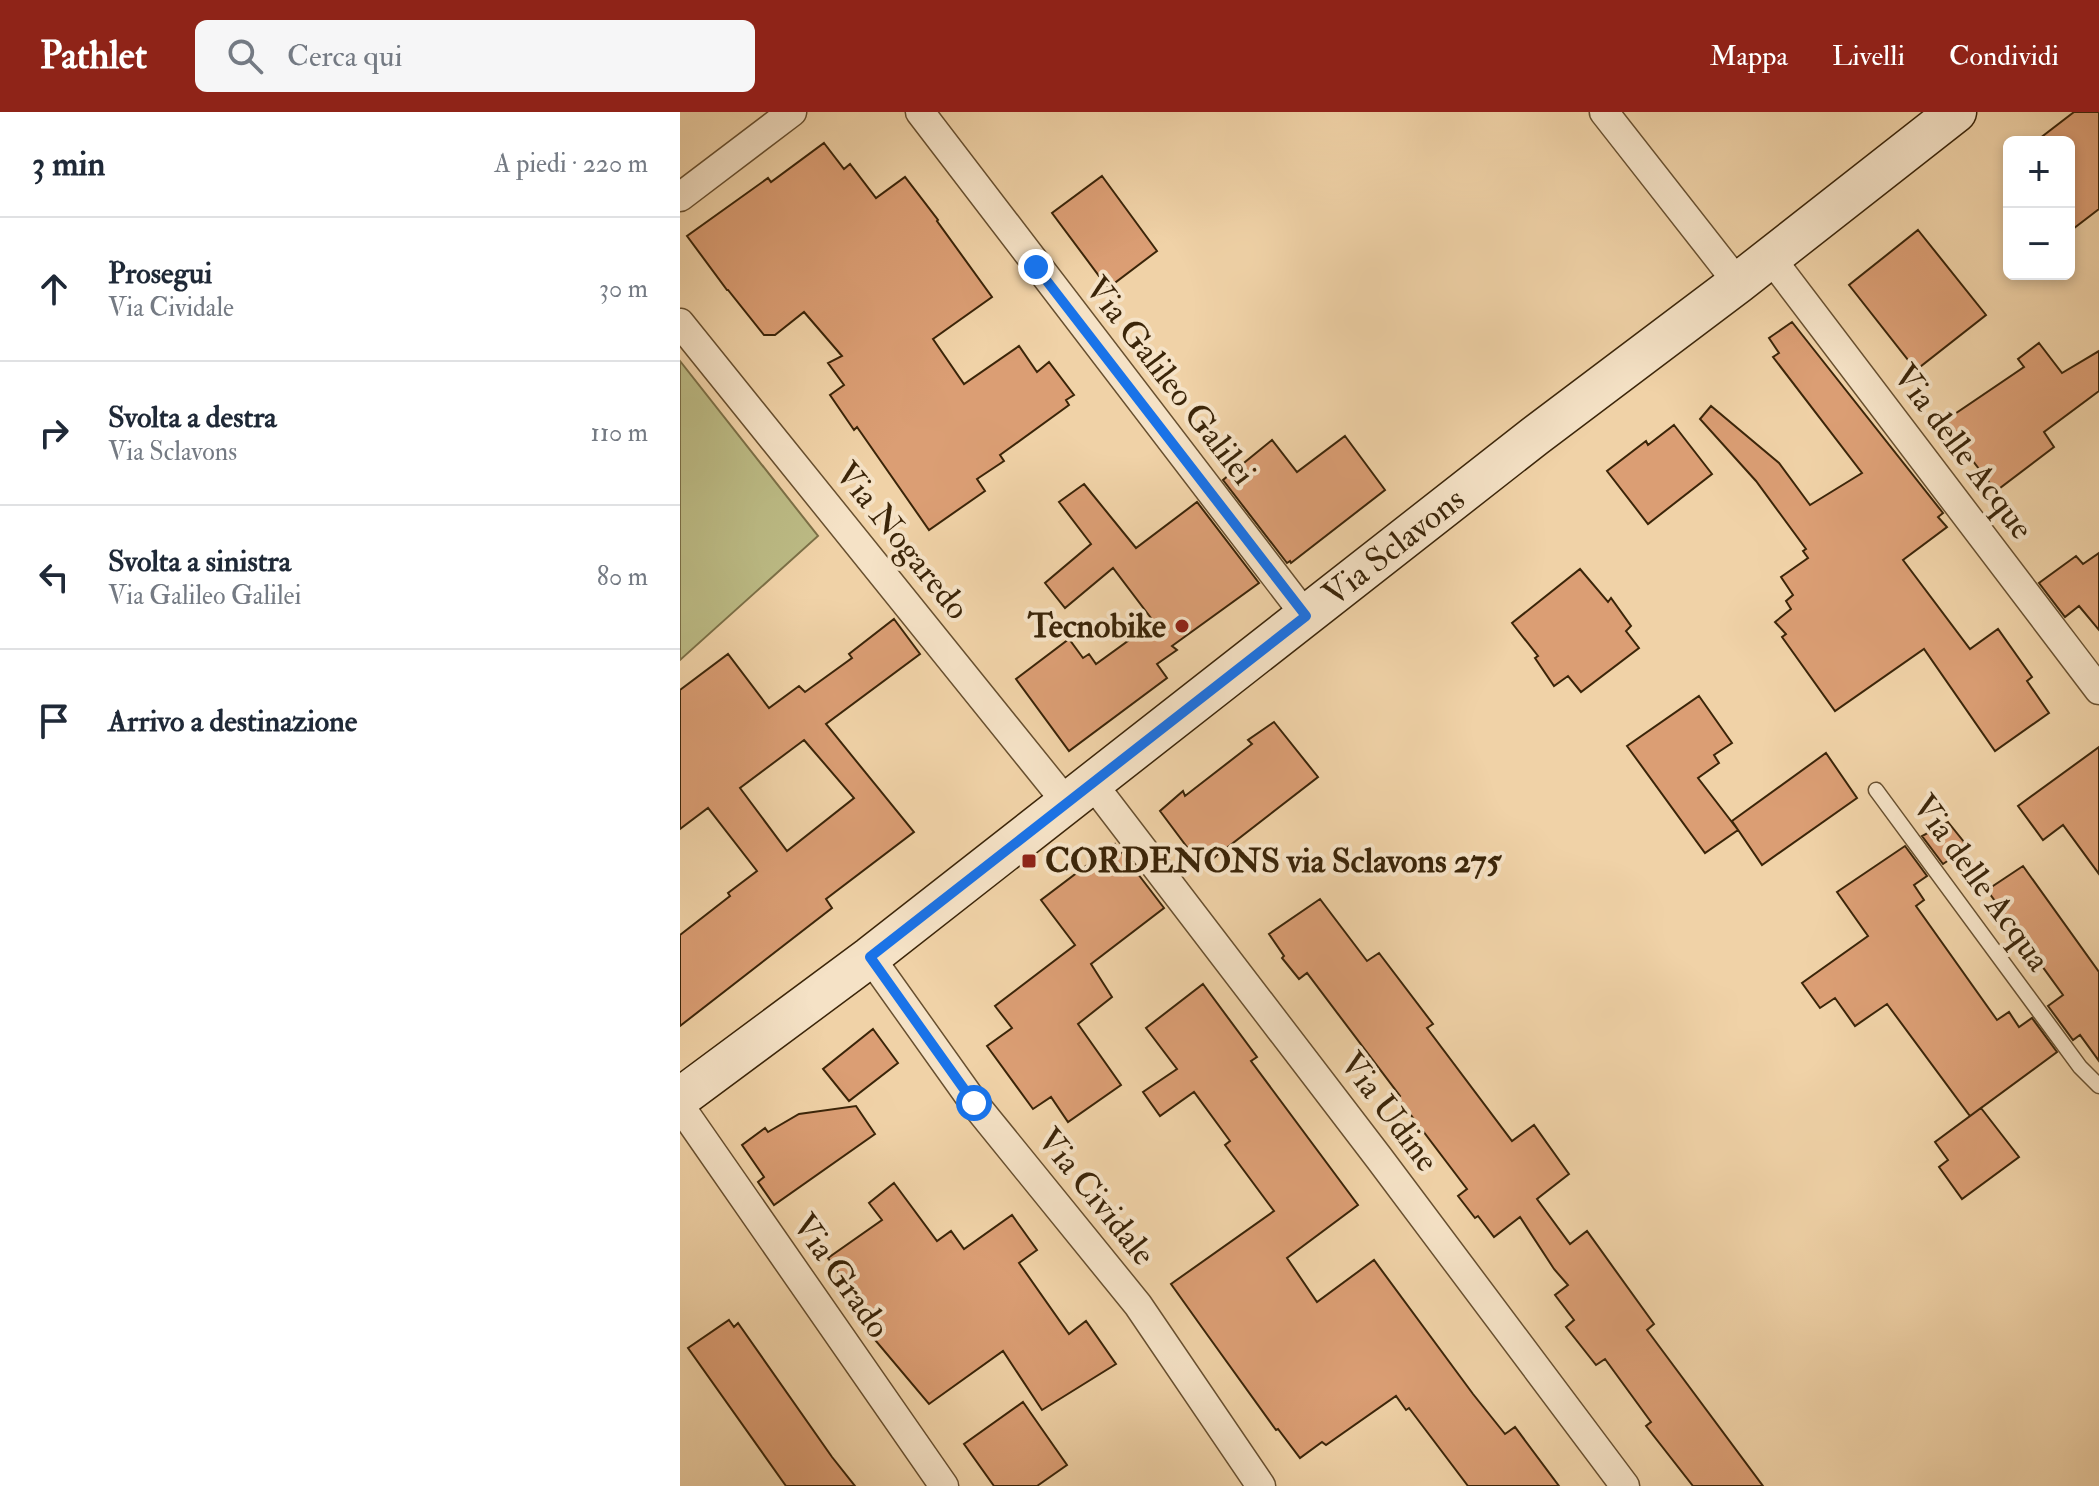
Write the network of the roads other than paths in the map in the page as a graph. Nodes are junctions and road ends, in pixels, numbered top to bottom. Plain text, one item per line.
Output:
1 (792, 112) edge
2 (920, 112) edge
3 (1604, 112) edge
4 (1956, 112) edge
5 (680, 197) edge
6 (1770, 257) junction
7 (1738, 283) junction
8 (680, 323) edge
9 (1306, 616) junction
10 (2099, 690) edge
11 (1876, 790) dead end
12 (1080, 793) junction
13 (870, 957) junction
14 (2099, 1086) edge
15 (680, 1098) edge
16 (680, 1106) edge
17 (944, 1486) edge
18 (1261, 1486) edge
19 (1625, 1486) edge

1 - 5 street
2 - 9 street, Via Galileo Galilei
3 - 7 street
4 - 6 street, Via Sclavons
6 - 7 street, Via Sclavons
6 - 10 street, Via delle Acque
7 - 9 street, Via Sclavons
8 - 12 street, Via Nogaredo
9 - 12 street, Via Sclavons
11 - 14 lane, Via delle Acqua
12 - 13 street, Via Sclavons
12 - 19 street, Via Udine
13 - 15 street, Via Sclavons
13 - 18 street, Via Cividale
16 - 17 street, Via Grado

